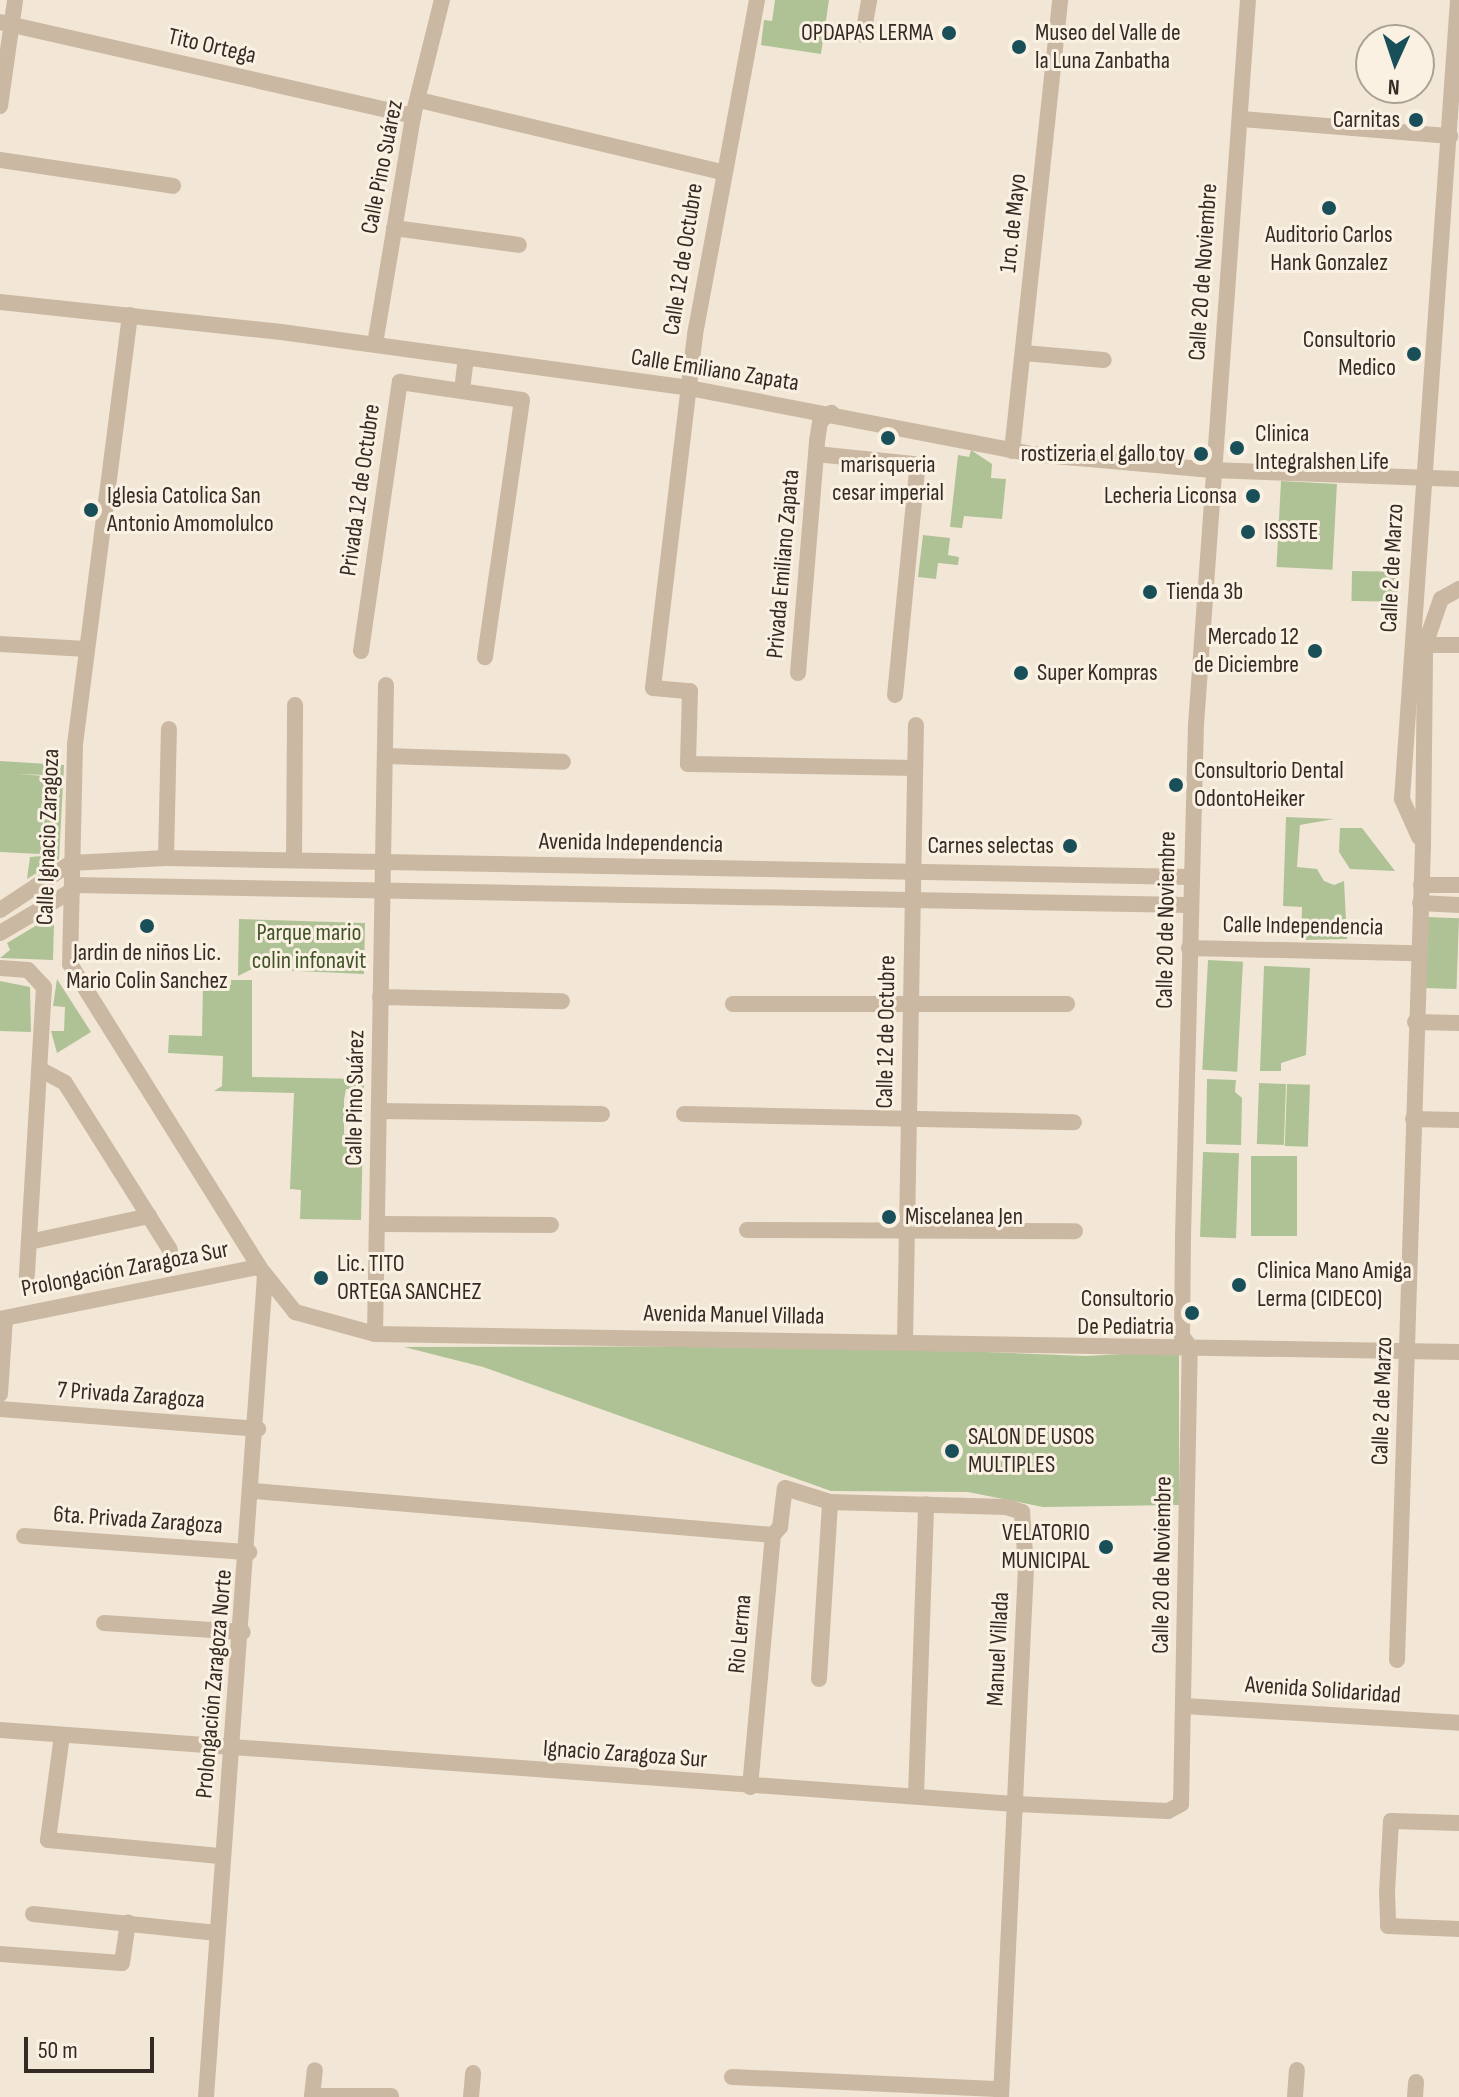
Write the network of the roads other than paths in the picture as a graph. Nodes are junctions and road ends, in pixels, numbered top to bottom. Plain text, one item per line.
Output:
1 (15, 0) edge
2 (442, 0) edge
3 (757, 0) edge
4 (869, 0) edge
5 (1060, 0) edge
6 (1248, 0) edge
7 (1458, 0) edge
8 (6, 24) edge
9 (863, 35) dead end
10 (0, 106) edge
11 (416, 108) junction
12 (1242, 119) junction
13 (1450, 136) junction
14 (0, 160) edge
15 (721, 172) junction
16 (173, 186) dead end
17 (394, 228) junction
18 (519, 245) dead end
19 (0, 302) edge
20 (130, 315) junction
21 (375, 344) junction
22 (1024, 353) junction
23 (466, 357) junction
24 (1104, 360) dead end
25 (689, 388) junction
26 (462, 390) junction
27 (831, 413) junction
28 (1012, 451) junction
29 (816, 454) junction
30 (1212, 470) junction
31 (1421, 479) junction
32 (1459, 479) edge
33 (1459, 589) edge
34 (0, 644) edge
35 (1425, 645) junction
36 (1459, 645) edge
37 (86, 649) junction
38 (361, 651) dead end
39 (485, 657) dead end
40 (798, 673) dead end
41 (386, 685) dead end
42 (895, 695) dead end
43 (295, 705) dead end
44 (916, 725) dead end
45 (169, 729) dead end
46 (386, 756) junction
47 (563, 762) dead end
48 (915, 768) junction
49 (1423, 851) junction
50 (166, 858) junction
51 (231, 860) junction
52 (294, 860) junction
53 (385, 862) junction
54 (71, 863) junction
55 (641, 867) junction
56 (912, 871) junction
57 (1190, 877) junction
58 (231, 885) junction
59 (1421, 885) junction
60 (1459, 885) edge
61 (74, 888) junction
62 (384, 889) junction
63 (643, 894) junction
64 (25, 895) junction
65 (911, 899) junction
66 (1420, 903) junction
67 (1190, 905) junction
68 (1459, 905) edge
69 (0, 910) edge
70 (36, 913) junction
71 (0, 933) edge
72 (1189, 948) junction
73 (1416, 953) junction
74 (0, 968) edge
75 (380, 997) junction
76 (562, 1001) dead end
77 (733, 1004) dead end
78 (1067, 1004) dead end
79 (913, 1006) junction
80 (1415, 1022) junction
81 (1459, 1023) edge
82 (41, 1070) junction
83 (379, 1111) junction
84 (602, 1114) dead end
85 (684, 1114) dead end
86 (909, 1118) junction
87 (1413, 1119) junction
88 (1459, 1120) edge
89 (1074, 1122) dead end
90 (149, 1216) junction
91 (377, 1224) junction
92 (551, 1225) dead end
93 (747, 1230) dead end
94 (907, 1231) junction
95 (1075, 1231) dead end
96 (29, 1242) junction
97 (170, 1250) dead end
98 (262, 1271) junction
99 (27, 1276) dead end
100 (285, 1301) joint
101 (2, 1318) edge
102 (375, 1334) junction
103 (905, 1341) junction
104 (1190, 1347) junction
105 (1408, 1352) junction
106 (1459, 1352) edge
107 (0, 1394) edge
108 (0, 1409) edge
109 (258, 1429) junction
110 (253, 1491) junction
111 (830, 1502) junction
112 (926, 1504) junction
113 (773, 1535) junction
114 (24, 1536) dead end
115 (249, 1552) junction
116 (104, 1623) dead end
117 (243, 1632) junction
118 (1397, 1660) dead end
119 (819, 1679) dead end
120 (1184, 1706) junction
121 (1459, 1723) edge
122 (0, 1730) edge
123 (62, 1735) junction
124 (234, 1744) junction
125 (750, 1787) junction
126 (916, 1795) junction
127 (1014, 1804) junction
128 (1459, 1823) edge
129 (222, 1856) junction
130 (33, 1914) dead end
131 (128, 1922) junction
132 (1459, 1929) edge
133 (217, 1933) junction
134 (0, 1954) edge
135 (315, 2070) dead end
136 (1297, 2070) dead end
137 (473, 2073) dead end
138 (732, 2077) dead end
139 (1001, 2093) edge
140 (312, 2096) edge
141 (391, 2096) edge
142 (206, 2097) edge
143 (471, 2097) edge
144 (1295, 2097) edge

1 - 8 street
2 - 11 street, Calle Pino Suárez
3 - 15 street, Calle 12 de Octubre
4 - 9 street
5 - 22 street, 1ro. de Mayo
6 - 12 street, Calle 20 de Noviembre
7 - 13 street, Calle 2 de Marzo
8 - 10 street
8 - 11 street, Tito Ortega
11 - 15 street, Tito Ortega
11 - 17 street, Calle Pino Suárez
12 - 13 street
12 - 30 street, Calle 20 de Noviembre
13 - 31 street, Calle 2 de Marzo
14 - 16 street
15 - 25 street, Calle 12 de Octubre
17 - 18 street
17 - 21 street, Calle Pino Suárez
19 - 20 street, Calle Emiliano Zapata
20 - 21 street, Calle Emiliano Zapata
20 - 37 street, Calle Ignacio Zaragoza
21 - 23 street, Calle Emiliano Zapata
22 - 24 street
22 - 28 street, 1ro. de Mayo
23 - 25 street, Calle Emiliano Zapata
23 - 26 street
25 - 27 street, Calle Emiliano Zapata
25 - 48 street, Calle 12 de Octubre
26 - 38 street, Privada 12 de Octubre
26 - 39 street, Privada 12 de Octubre
27 - 28 street, Calle Emiliano Zapata
27 - 29 street
28 - 30 street, Calle Emiliano Zapata
29 - 40 street, Privada Emiliano Zapata
29 - 42 street, Privada Emiliano Zapata
30 - 31 street, Calle Emiliano Zapata
30 - 57 street, Calle 20 de Noviembre
31 - 32 street, Calle Emiliano Zapata
31 - 49 street, Calle 2 de Marzo
33 - 35 street
34 - 37 street
35 - 36 street
35 - 49 street
37 - 54 street, Calle Ignacio Zaragoza
41 - 46 street, Calle Pino Suárez
43 - 52 street
44 - 48 street, Calle 12 de Octubre
45 - 50 street
46 - 47 street
46 - 53 street, Calle Pino Suárez
48 - 56 street, Calle 12 de Octubre
49 - 59 street, Calle 2 de Marzo
50 - 51 street, Avenida Independencia
50 - 54 street, Avenida Independencia
51 - 52 street, Avenida Independencia
51 - 58 street
52 - 53 street, Avenida Independencia
53 - 55 street, Avenida Independencia
53 - 62 street, Calle Pino Suárez
54 - 61 street, Calle Ignacio Zaragoza
54 - 64 street
55 - 56 street, Avenida Independencia
55 - 63 street
56 - 57 street, Avenida Independencia
56 - 65 street, Calle 12 de Octubre
57 - 67 street, Calle 20 de Noviembre
58 - 61 street, Avenida Independencia
58 - 62 street, Avenida Independencia
59 - 60 street
59 - 66 street, Calle 2 de Marzo
61 - 70 street
61 - 98 street, Calle Ignacio Zaragoza
62 - 63 street, Avenida Independencia
62 - 75 street, Calle Pino Suárez
63 - 65 street, Avenida Independencia
64 - 69 street
64 - 70 street
65 - 67 street, Avenida Independencia
65 - 79 street, Calle 12 de Octubre
66 - 68 street
66 - 73 street, Calle 2 de Marzo
67 - 72 street, Calle 20 de Noviembre
70 - 71 street
72 - 73 street, Calle Independencia
72 - 104 street, Calle 20 de Noviembre
73 - 80 street, Calle 2 de Marzo
74 - 82 street
75 - 76 street
75 - 83 street, Calle Pino Suárez
77 - 79 street
78 - 79 street
79 - 86 street, Calle 12 de Octubre
80 - 81 street
80 - 87 street, Calle 2 de Marzo
82 - 90 street
82 - 96 street
83 - 84 street
83 - 91 street, Calle Pino Suárez
85 - 86 street
86 - 89 street
86 - 94 street, Calle 12 de Octubre
87 - 88 street
87 - 105 street, Calle 2 de Marzo
90 - 96 street
90 - 97 street
91 - 92 street
91 - 102 street, Calle Pino Suárez
93 - 94 street
94 - 95 street
94 - 103 street, Calle 12 de Octubre
96 - 99 street
98 - 100 street, Calle Ignacio Zaragoza
98 - 101 street, Prolongación Zaragoza Sur
98 - 109 street, Prolongación Zaragoza Norte
100 - 102 street, Avenida Manuel Villada
101 - 107 street
102 - 103 street, Avenida Manuel Villada
103 - 104 street, Avenida Manuel Villada
104 - 105 street, Avenida Manuel Villada
104 - 120 street, Calle 20 de Noviembre
105 - 106 street, Avenida Manuel Villada
105 - 118 street, Calle 2 de Marzo
108 - 109 street, 7 Privada Zaragoza
109 - 110 street, Prolongación Zaragoza Norte
110 - 113 street
110 - 115 street, Prolongación Zaragoza Norte
111 - 112 street
111 - 113 street, Rio Lerma
111 - 119 street
112 - 126 street
112 - 127 street, Manuel Villada
113 - 125 street, Rio Lerma
114 - 115 street, 6ta. Privada Zaragoza
115 - 117 street, Prolongación Zaragoza Norte
116 - 117 street
117 - 124 street, Prolongación Zaragoza Norte
120 - 121 street, Avenida Solidaridad
120 - 127 street, Calle 20 de Noviembre
122 - 123 street, Ignacio Zaragoza Sur
123 - 124 street, Ignacio Zaragoza Sur
123 - 129 street
124 - 125 street, Ignacio Zaragoza Sur
124 - 129 street, Prolongación Zaragoza Norte
125 - 126 street, Ignacio Zaragoza Sur
126 - 127 street, Ignacio Zaragoza Sur
127 - 139 street, Manuel Villada
128 - 132 street
129 - 133 street, Prolongación Zaragoza Norte
130 - 131 street
131 - 133 street
131 - 134 street
133 - 142 street, Prolongación Zaragoza Norte
135 - 140 street
136 - 144 street
137 - 143 street
138 - 139 street
140 - 141 street

